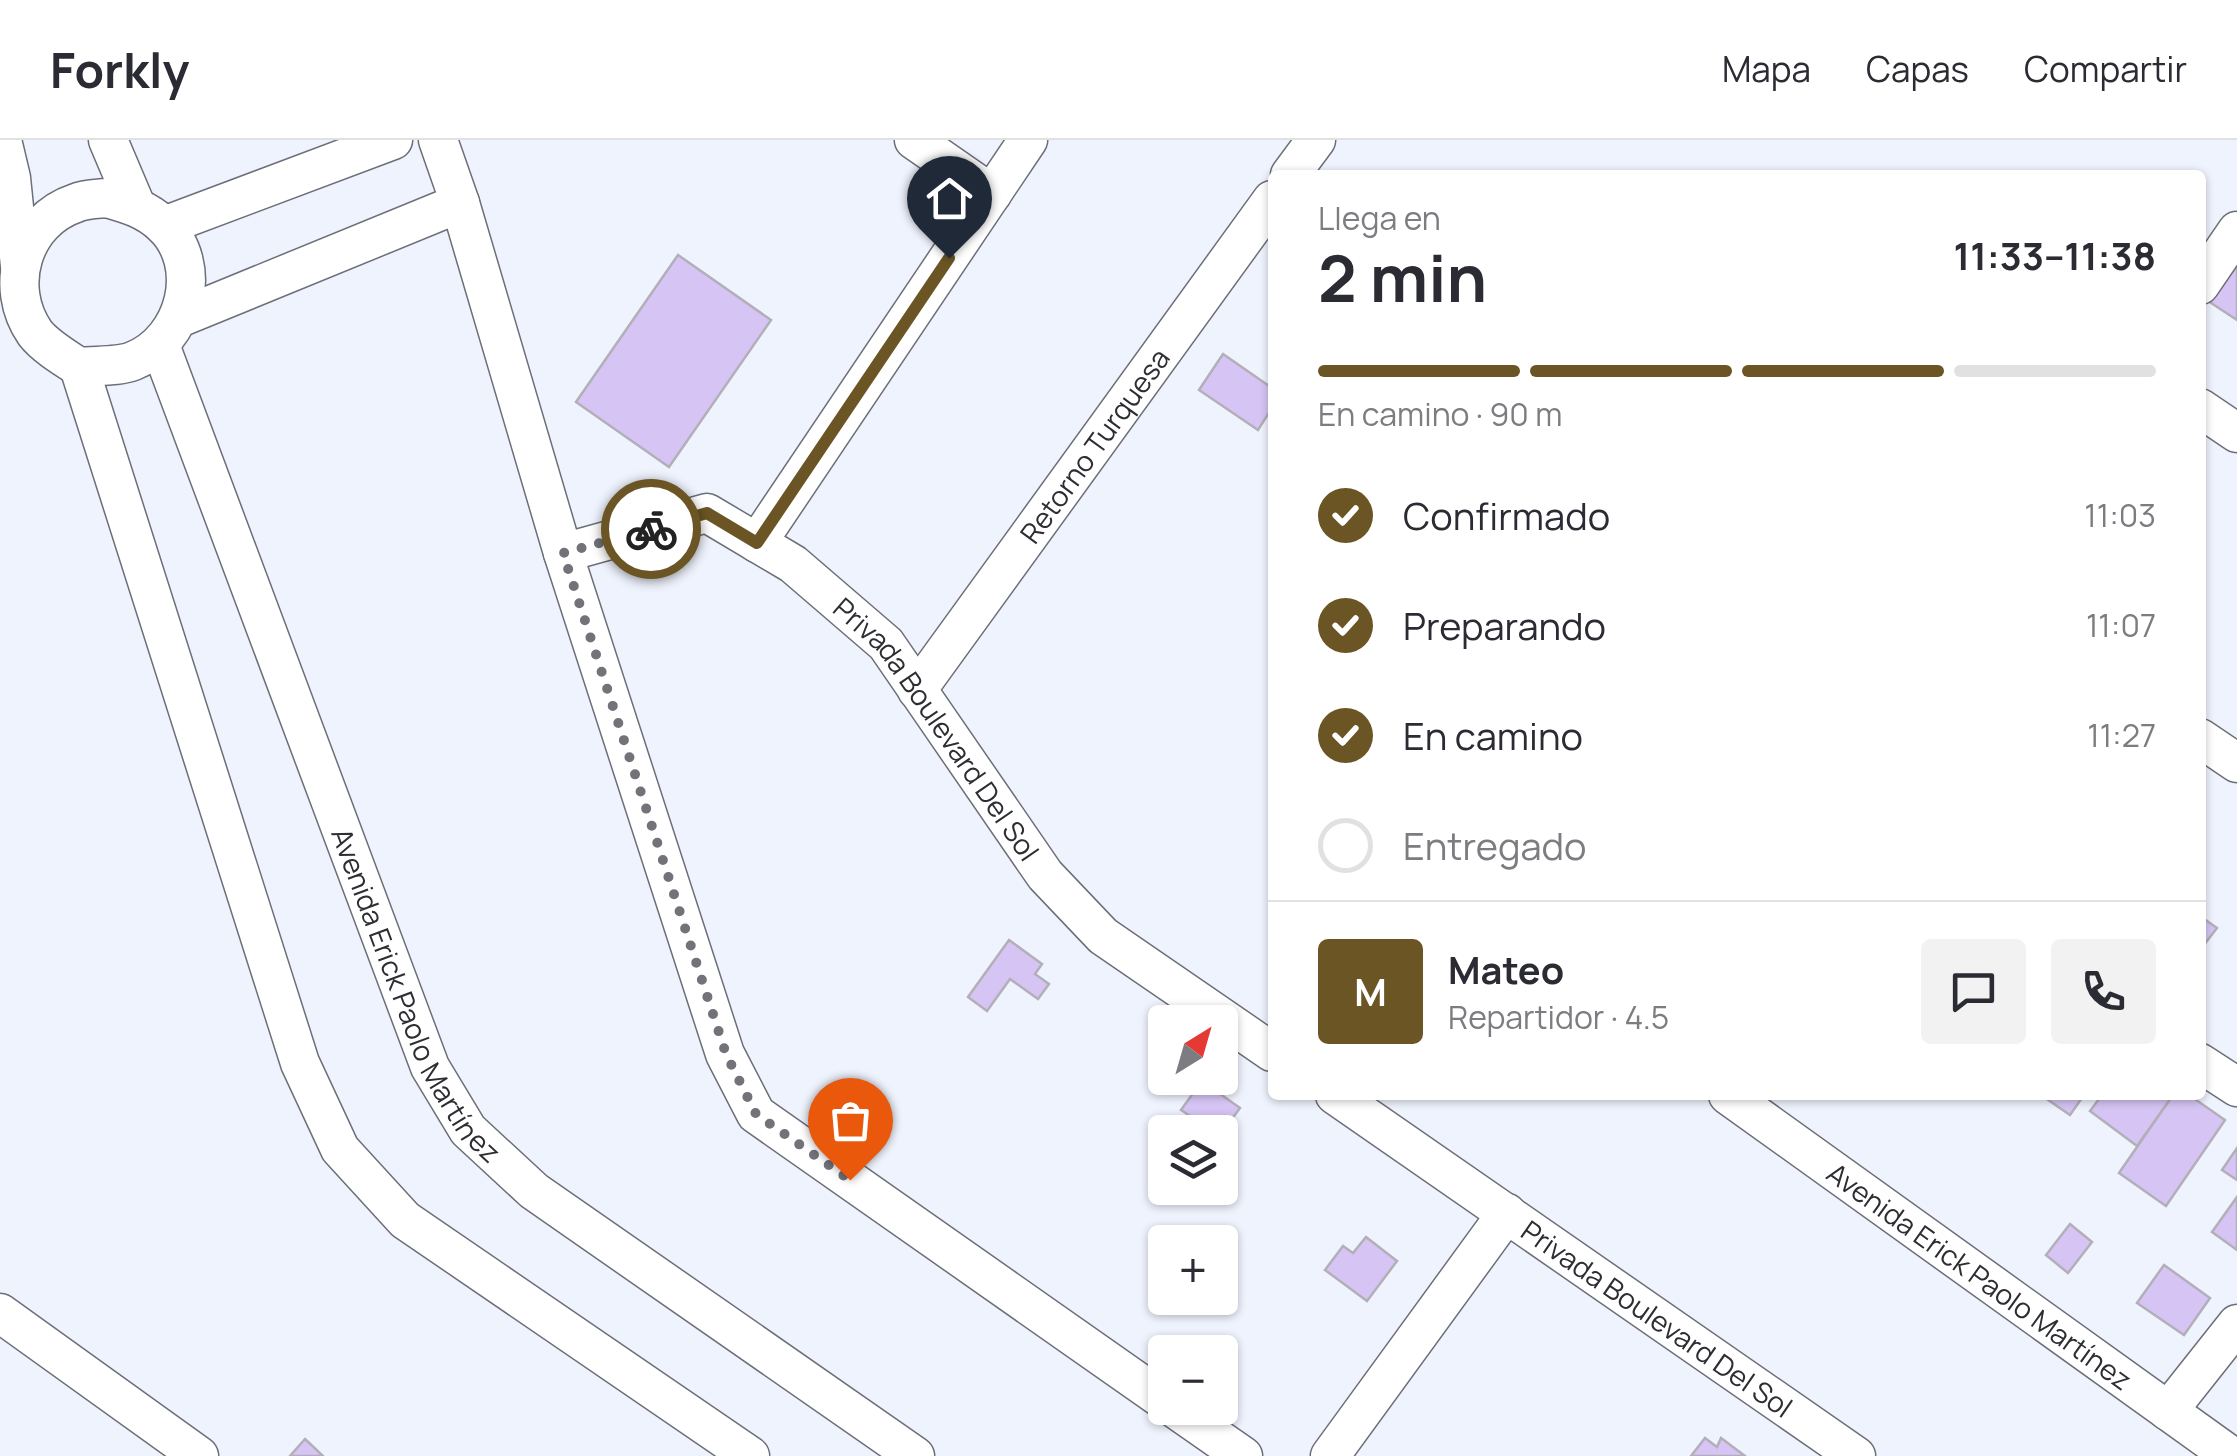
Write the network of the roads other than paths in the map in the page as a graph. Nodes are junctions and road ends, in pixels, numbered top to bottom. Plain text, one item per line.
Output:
1 (2, 140) edge
2 (108, 140) edge
3 (392, 140) edge
4 (438, 140) edge
5 (914, 140) edge
6 (1028, 140) edge
7 (1316, 140) edge
8 (1294, 170) edge
9 (992, 194) junction
10 (460, 203) junction
11 (1268, 206) edge
12 (150, 216) junction
13 (2237, 231) edge
14 (20, 266) junction
15 (2206, 276) edge
16 (169, 332) junction
17 (79, 367) junction
18 (2206, 412) edge
19 (2237, 433) edge
20 (757, 543) junction
21 (563, 553) junction
22 (917, 690) junction
23 (2206, 742) edge
24 (2237, 763) edge
25 (1268, 1049) edge
26 (2206, 1066) edge
27 (2237, 1088) edge
28 (1343, 1100) edge
29 (1735, 1100) edge
30 (1508, 1213) junction
31 (0, 1313) edge
32 (2237, 1324) edge
33 (1148, 1389) edge
34 (2168, 1411) junction
35 (1198, 1425) edge
36 (199, 1456) edge
37 (750, 1456) edge
38 (914, 1456) edge
39 (1243, 1456) edge
40 (1330, 1456) edge
41 (1856, 1456) edge
42 (2231, 1456) edge

1 - 14 street
2 - 12 street
3 - 12 street
4 - 10 street
5 - 9 street
6 - 9 street
7 - 8 street
9 - 20 street
10 - 16 street
10 - 21 street
11 - 22 street, Retorno Turquesa
12 - 14 street
12 - 16 street
13 - 15 street
14 - 17 street
16 - 17 street
16 - 38 street, Avenida Erick Paolo Martínez
17 - 37 street
18 - 19 street
20 - 21 street, Privada Boulevard Del Sol
20 - 22 street, Privada Boulevard Del Sol
21 - 33 street
22 - 25 street, Privada Boulevard Del Sol
23 - 24 street
26 - 27 street
28 - 30 street, Privada Boulevard Del Sol
29 - 34 street, Avenida Erick Paolo Martínez
30 - 40 street, Privada Boulevard Del Sol
30 - 41 street, Privada Boulevard Del Sol
31 - 36 street
32 - 34 street
34 - 42 street, Avenida Erick Paolo Martínez
35 - 39 street

